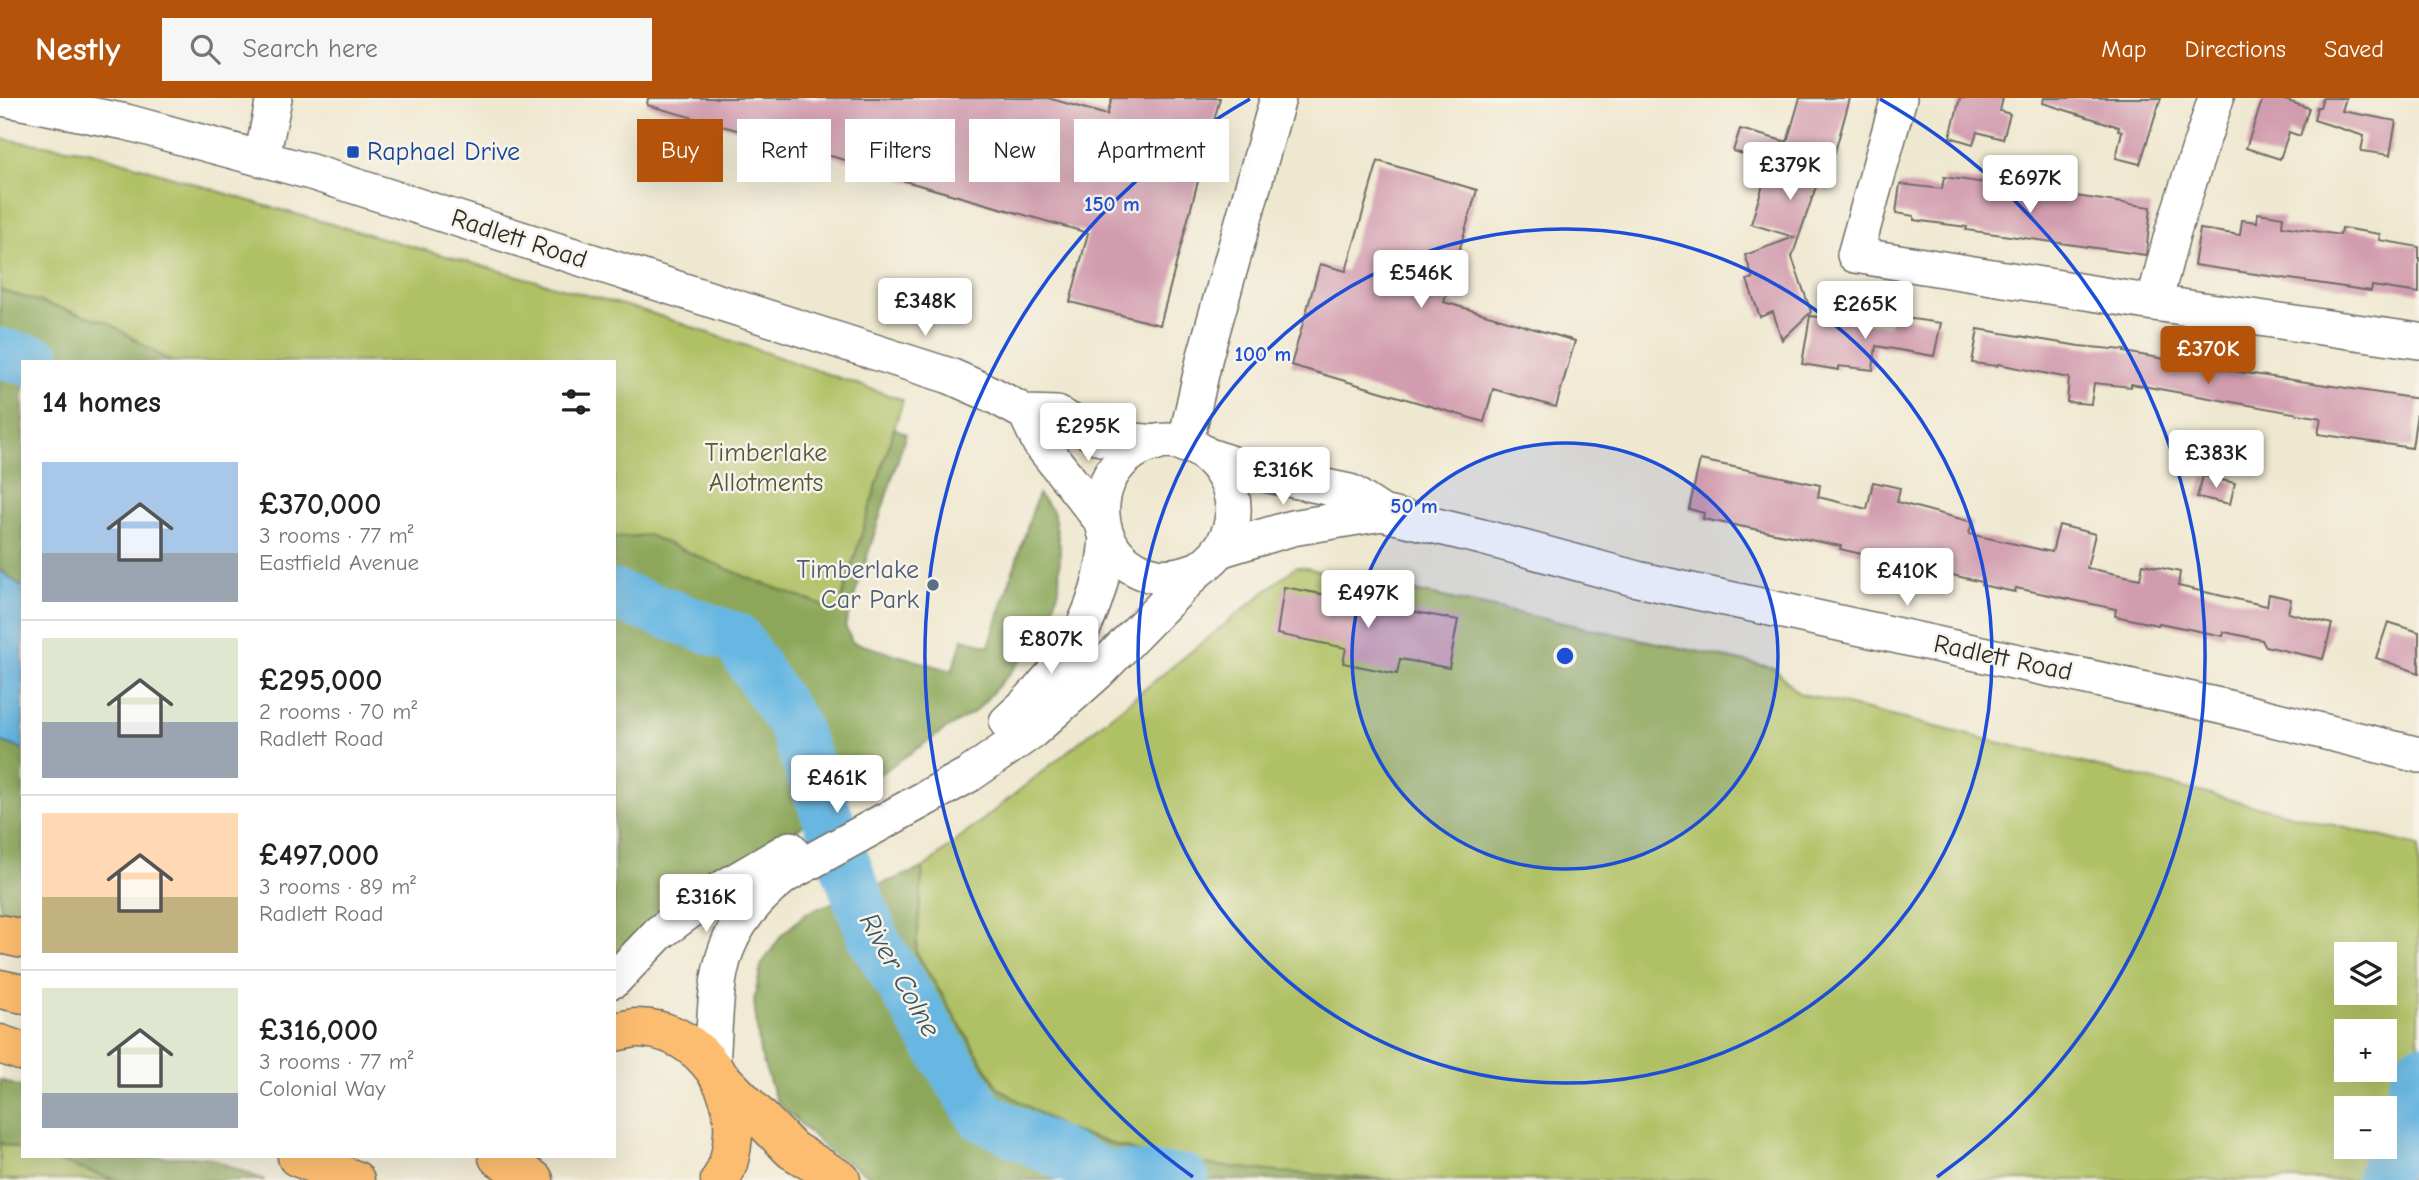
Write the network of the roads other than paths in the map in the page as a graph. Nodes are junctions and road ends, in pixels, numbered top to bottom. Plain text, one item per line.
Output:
1 (2, 98) edge
2 (274, 98) edge
3 (1278, 98) edge
4 (1899, 98) edge
5 (2216, 98) edge
6 (262, 158) junction
7 (2154, 303) junction
8 (2419, 341) edge
9 (1026, 413) junction
10 (1183, 447) junction
11 (1382, 513) junction
12 (1104, 529) junction
13 (1210, 559) junction
14 (2419, 755) edge
15 (913, 794) junction
16 (778, 867) junction
17 (0, 934) edge
18 (21, 939) edge
19 (616, 978) edge
20 (0, 989) edge
21 (21, 994) edge
22 (616, 1032) edge
23 (0, 1044) edge
24 (21, 1051) edge
25 (716, 1071) junction
26 (300, 1158) edge
27 (500, 1158) edge
28 (540, 1158) edge
29 (355, 1180) edge
30 (534, 1180) edge
31 (550, 1180) edge
32 (720, 1180) edge
33 (841, 1180) edge

1 - 6 street, Radlett Road
2 - 6 street
3 - 10 street
4 - 7 street
5 - 7 street
6 - 9 street, Radlett Road
7 - 8 street
9 - 10 street, Radlett Road
9 - 12 street
10 - 11 street, Radlett Road
10 - 12 street
10 - 13 street
11 - 13 street, Radlett Road
11 - 14 street, Radlett Road
12 - 13 street
12 - 15 street
13 - 15 street
15 - 16 street
16 - 19 street
16 - 25 street
17 - 18 main road
20 - 21 main road
22 - 25 main road
23 - 24 main road
25 - 32 main road
25 - 33 main road
26 - 29 main road
27 - 30 main road
28 - 31 main road

